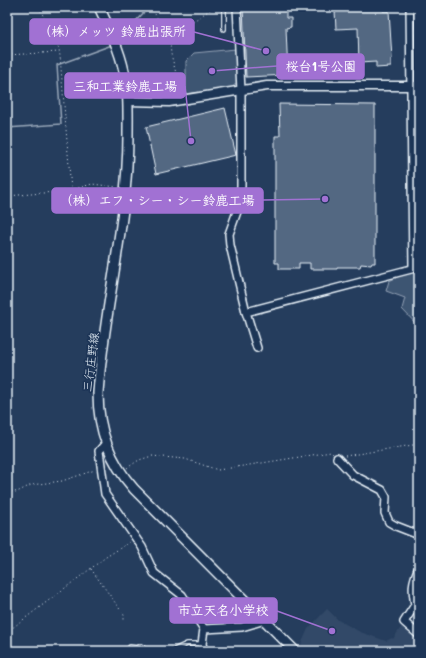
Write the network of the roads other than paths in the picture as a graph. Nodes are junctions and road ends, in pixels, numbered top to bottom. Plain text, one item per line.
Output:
1 (99, 7) edge
2 (224, 7) edge
3 (237, 7) edge
4 (410, 7) edge
5 (224, 29) dead end
6 (415, 86) edge
7 (241, 91) junction
8 (128, 101) junction
9 (416, 268) edge
10 (246, 312) junction
11 (257, 348) dead end
12 (106, 442) junction
13 (336, 458) road end
14 (419, 535) edge
15 (418, 572) edge
16 (265, 620) junction
17 (204, 629) junction
18 (419, 635) edge
19 (202, 644) junction
20 (130, 647) dead end
21 (146, 651) edge
22 (172, 651) edge
23 (204, 651) edge
24 (295, 651) edge

1 - 8 main road, 三行庄野線
2 - 5 lane
3 - 7 street
4 - 6 street
6 - 7 street
6 - 9 street
7 - 8 street
7 - 10 street
8 - 12 main road, 三行庄野線
9 - 10 street
10 - 11 street
12 - 16 main road, 三行庄野線
12 - 17 street
13 - 14 street
15 - 18 street
16 - 17 street
16 - 24 main road, 三行庄野線
17 - 19 street
19 - 22 lane
19 - 23 street
20 - 21 lane

